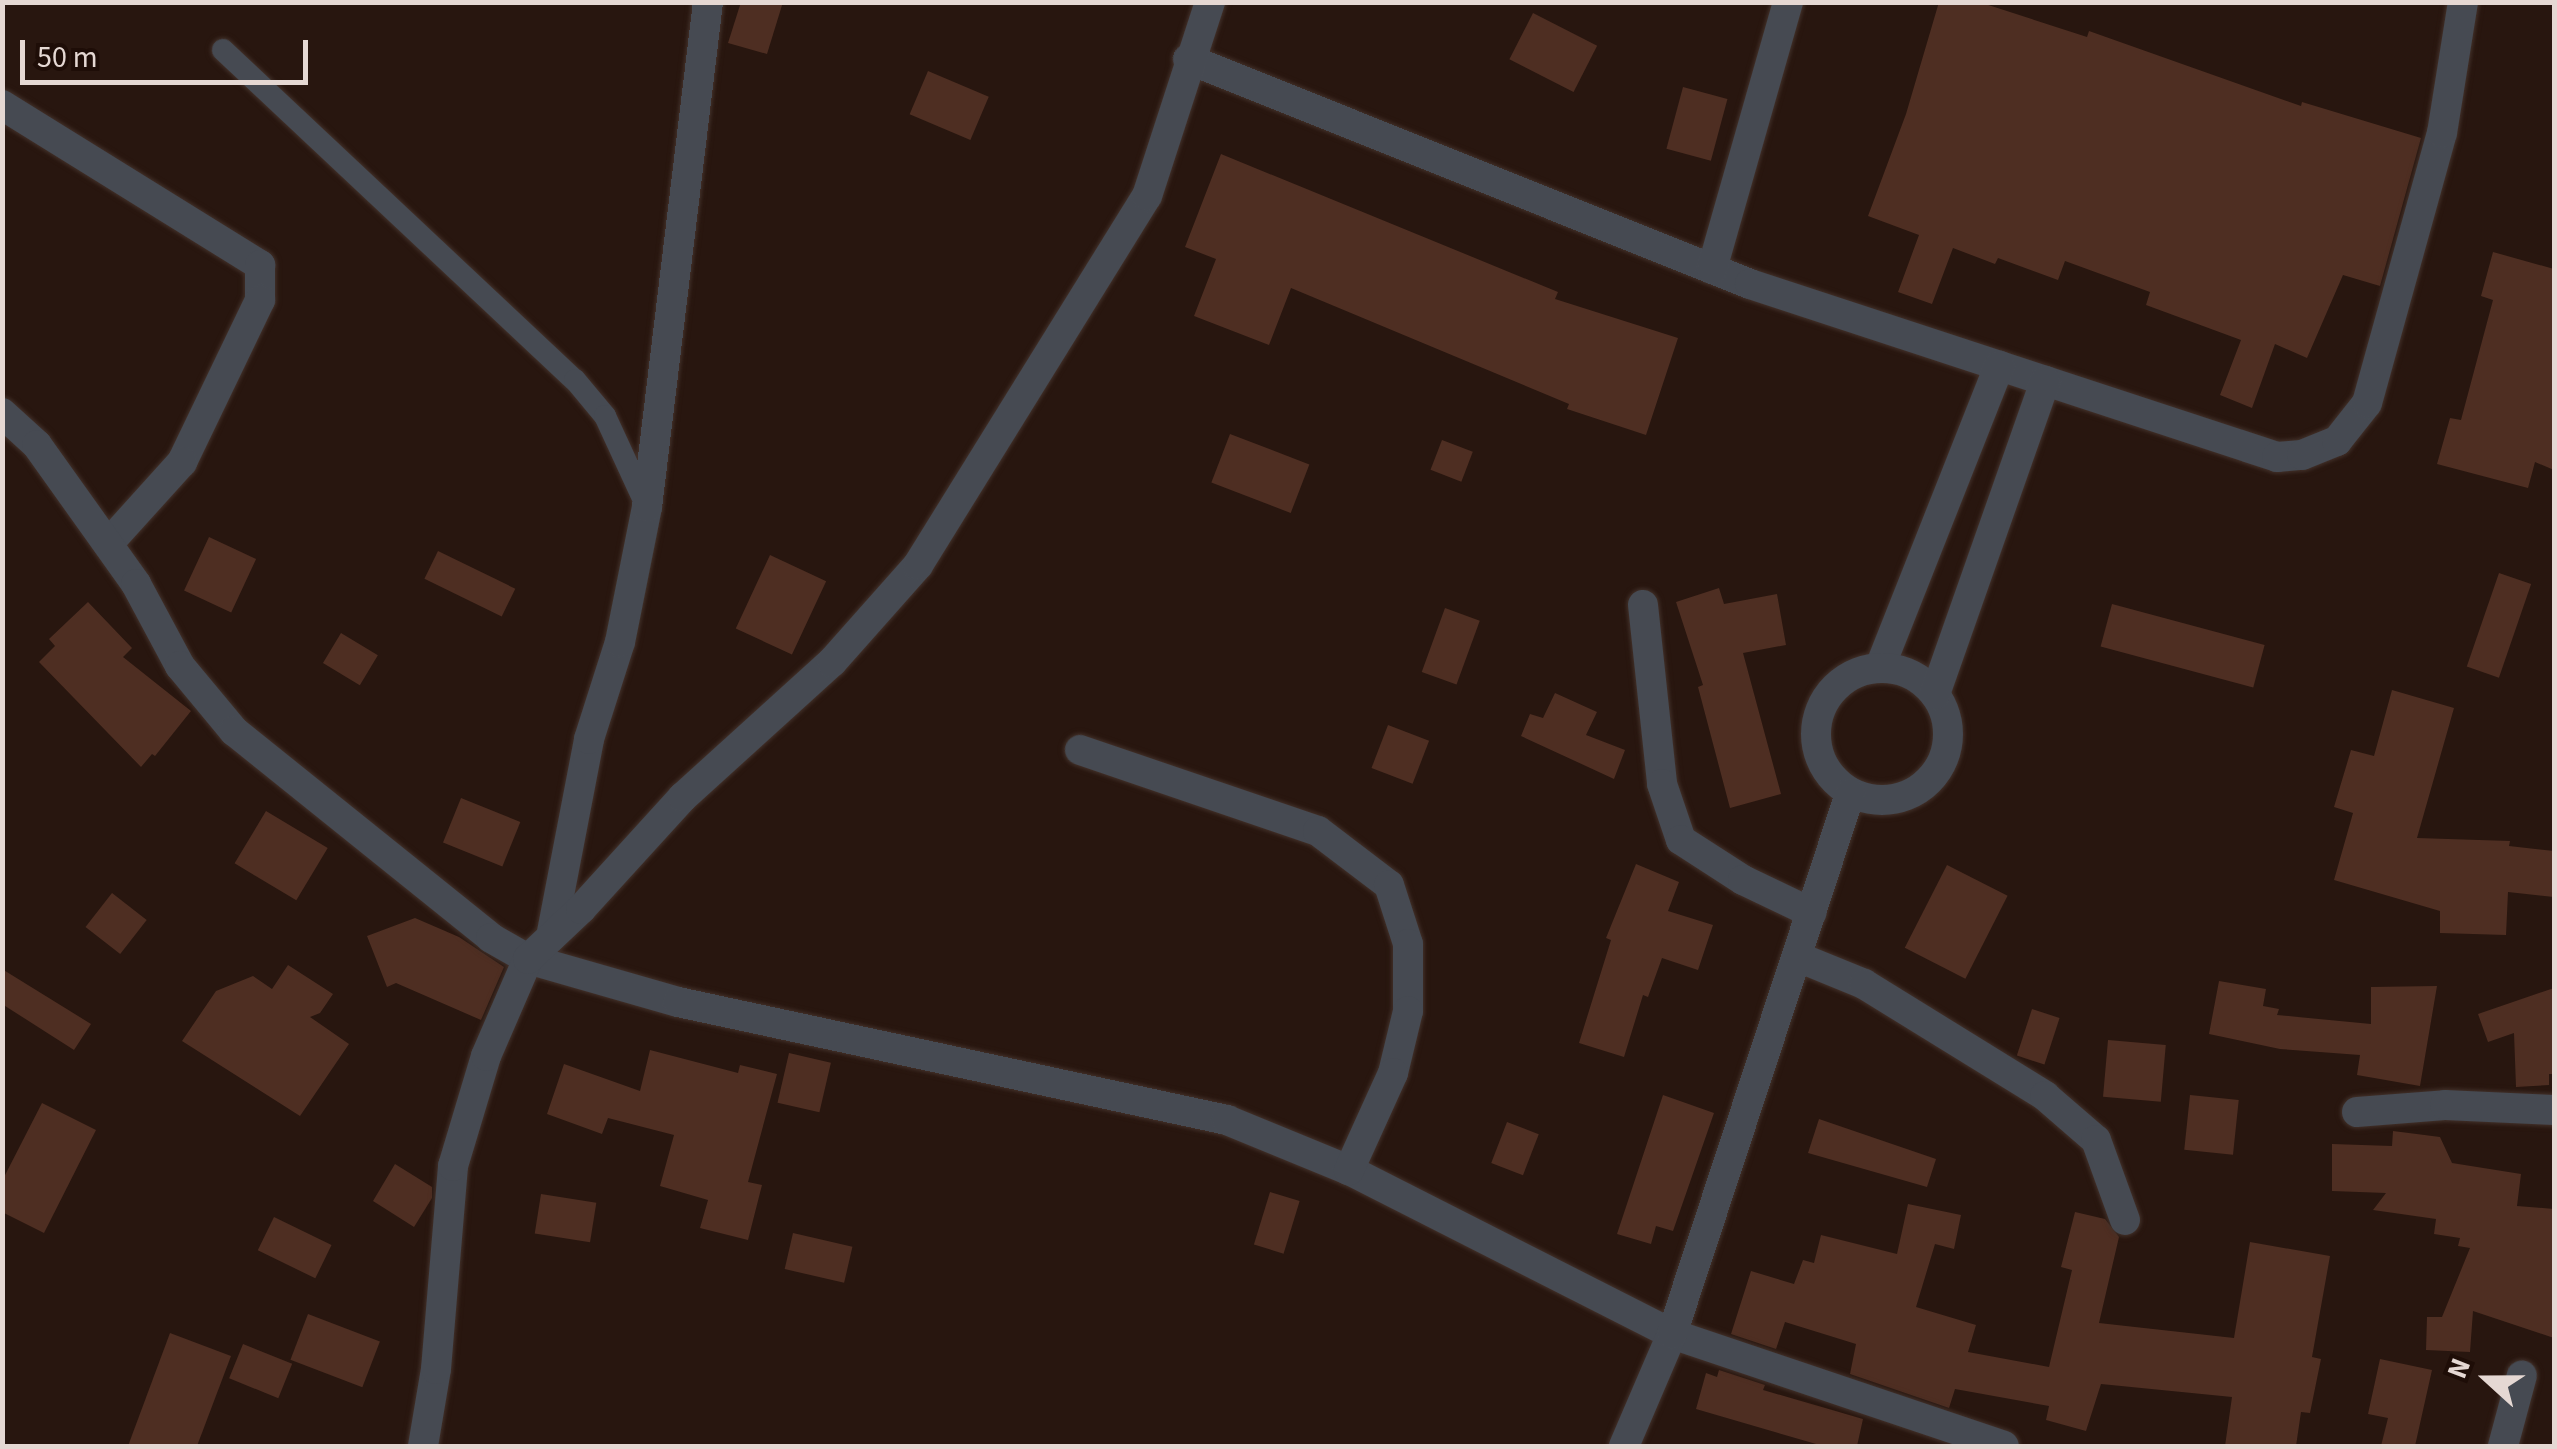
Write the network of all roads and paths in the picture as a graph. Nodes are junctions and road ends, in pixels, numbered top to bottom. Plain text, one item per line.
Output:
1 (708, 2) edge
2 (1210, 2) edge
3 (1788, 2) edge
4 (2463, 2) edge
5 (224, 50) dead end
6 (1188, 60) junction
7 (2, 105) edge
8 (1712, 269) junction
9 (1999, 366) junction
10 (2044, 381) junction
11 (2, 412) edge
12 (647, 507) junction
13 (108, 544) junction
14 (1642, 605) dead end
15 (1880, 667) junction
16 (1936, 694) junction
17 (1080, 750) dead end
18 (1850, 794) junction
19 (1812, 913) junction
20 (551, 937) junction
21 (1798, 957) junction
22 (528, 959) junction
23 (2554, 1110) edge
24 (2357, 1112) dead end
25 (1349, 1170) junction
26 (2125, 1220) dead end
27 (1672, 1334) junction
28 (2522, 1375) dead end
29 (424, 1446) edge
30 (1624, 1446) edge
31 (2004, 1446) edge
32 (2504, 1446) edge

1 - 12 street
2 - 6 street
3 - 8 street
4 - 10 street
5 - 12 lane
6 - 8 street
6 - 20 street
7 - 13 street
8 - 9 street
9 - 10 street
9 - 15 street
10 - 16 street
11 - 13 street
12 - 20 street
13 - 22 street
14 - 19 street
15 - 16 street
15 - 18 street
16 - 18 street
17 - 25 street
18 - 19 street
19 - 21 street
20 - 22 street
21 - 26 street
21 - 27 street
22 - 25 street
22 - 29 street
23 - 24 street
25 - 27 street
27 - 30 street
27 - 31 street
28 - 32 street

